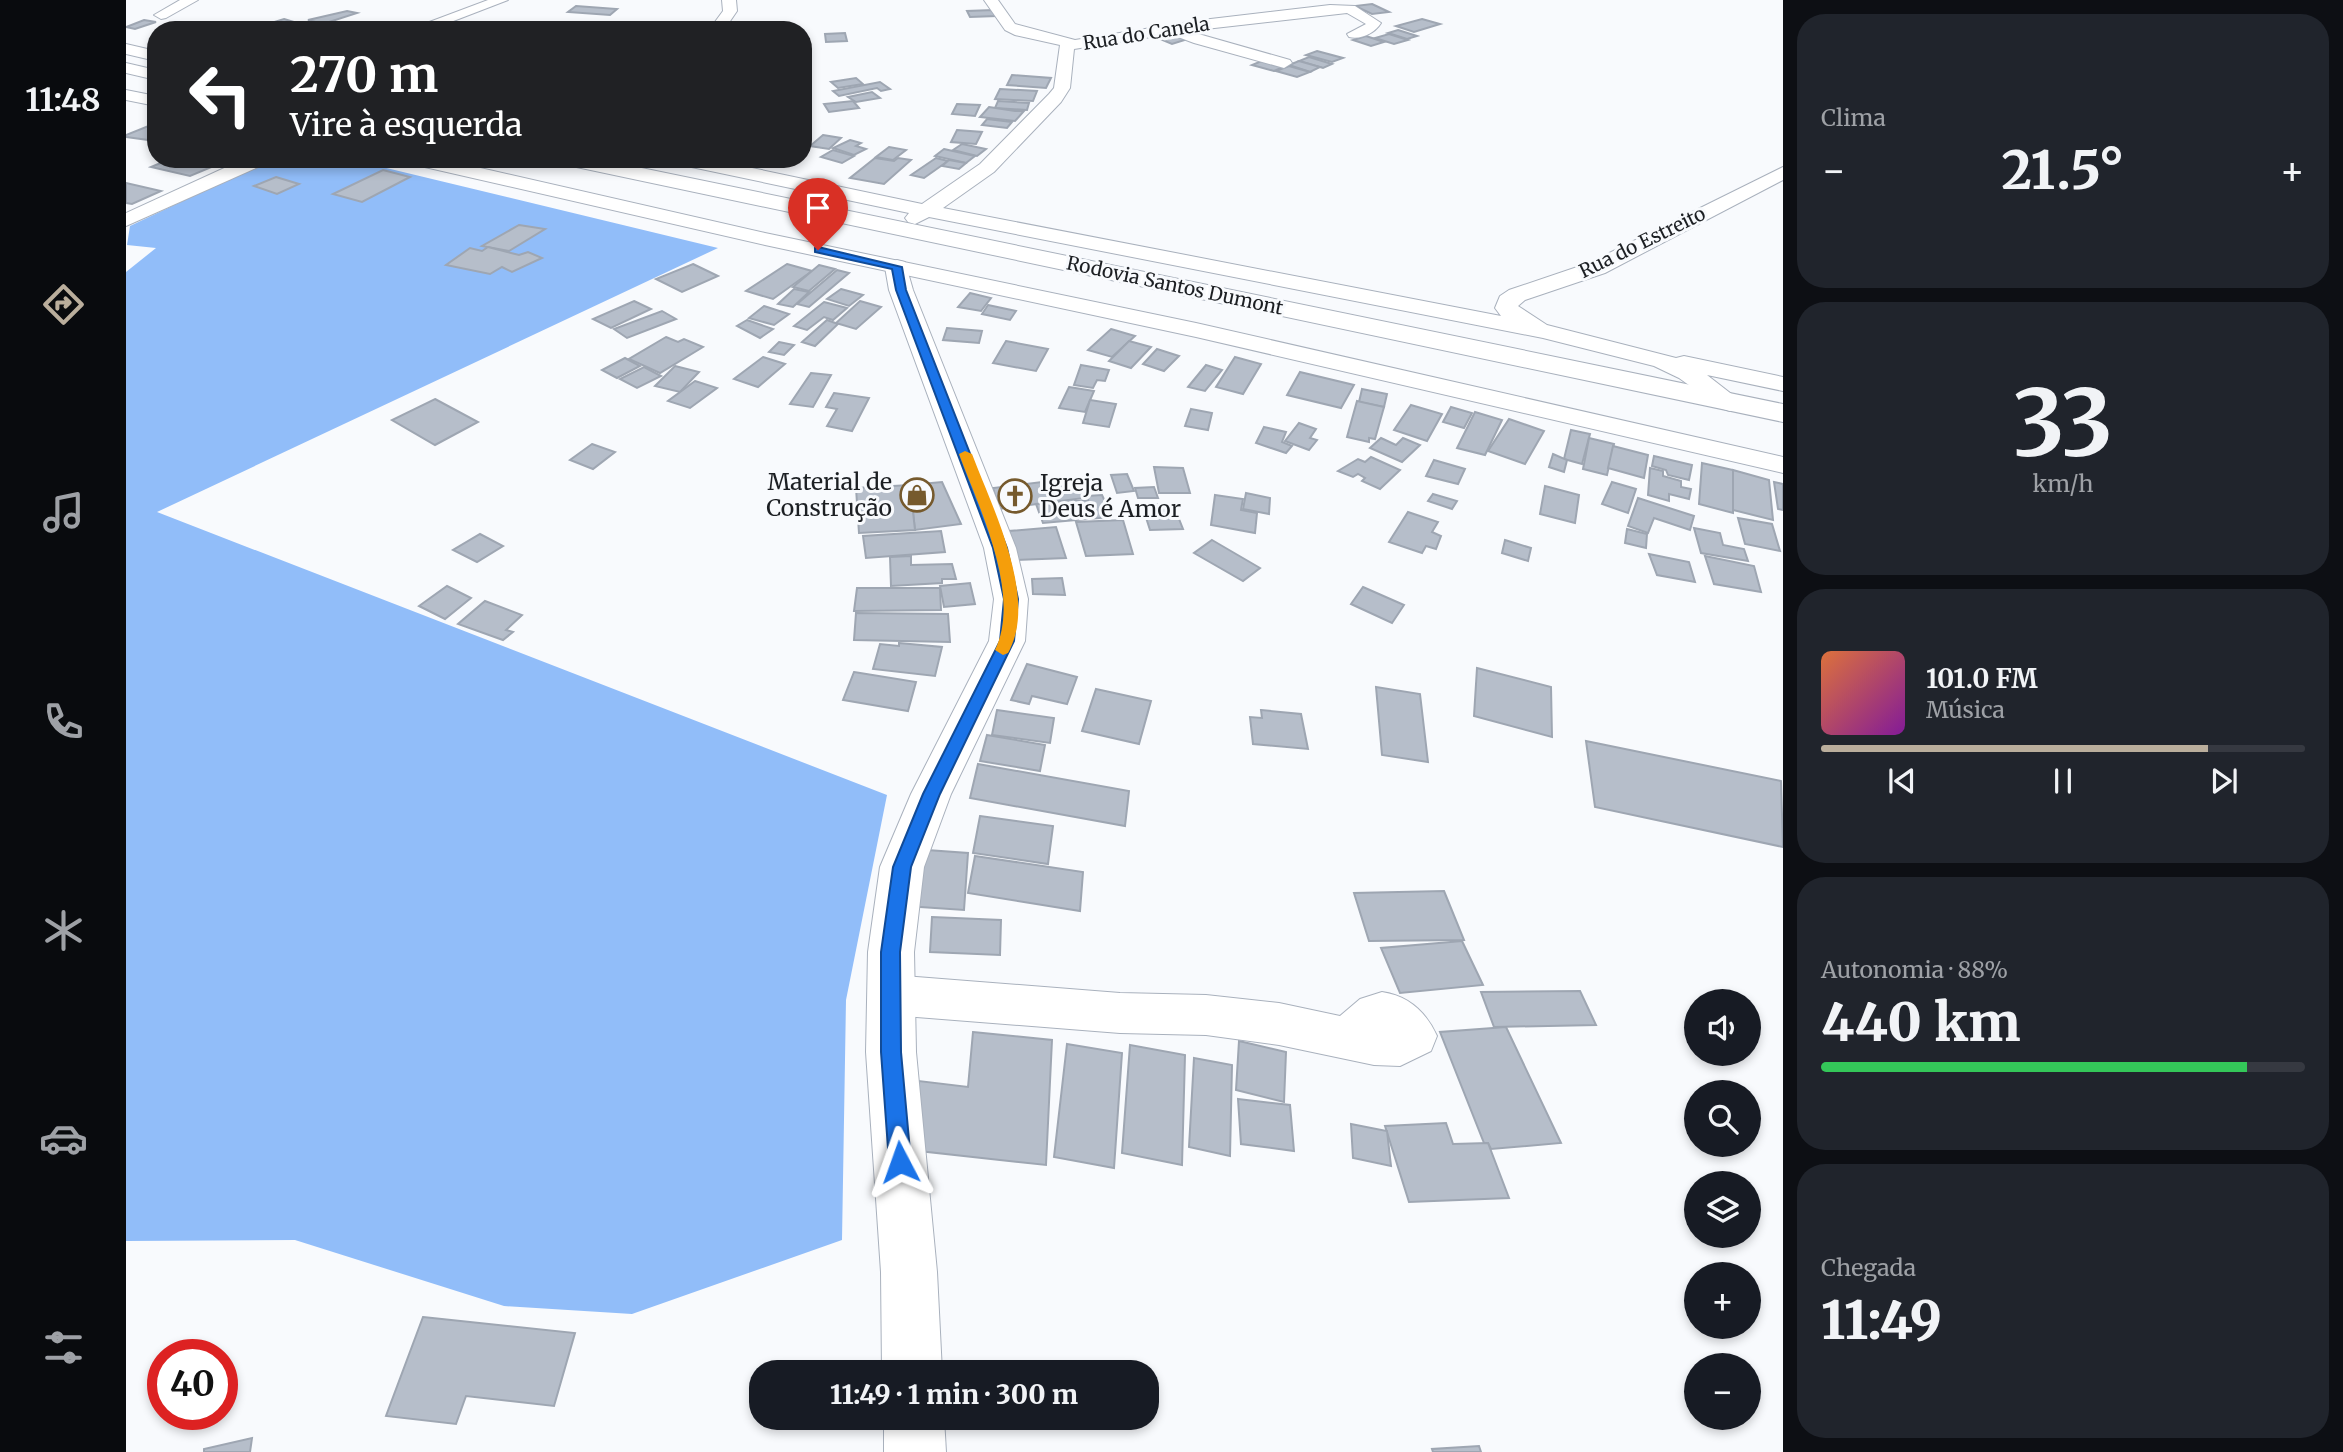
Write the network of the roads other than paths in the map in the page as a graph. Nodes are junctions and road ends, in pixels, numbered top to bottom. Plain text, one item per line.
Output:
1 (191, 0) edge
2 (502, 0) edge
3 (729, 0) edge
4 (991, 0) edge
5 (161, 15) dead end
6 (441, 21) edge
7 (722, 21) edge
8 (1170, 29) junction
9 (1354, 34) dead end
10 (1073, 44) junction
11 (126, 48) edge
12 (147, 53) edge
13 (1284, 63) dead end
14 (126, 68) edge
15 (147, 73) edge
16 (126, 95) edge
17 (147, 99) edge
18 (240, 168) edge
19 (465, 168) edge
20 (602, 168) edge
21 (725, 168) edge
22 (1783, 173) edge
23 (929, 211) junction
24 (126, 220) edge
25 (1104, 246) junction
26 (897, 247) junction
27 (1060, 261) junction
28 (1517, 295) junction
29 (1406, 303) junction
30 (1544, 331) junction
31 (1642, 354) junction
32 (1783, 384) edge
33 (1730, 403) junction
34 (1783, 413) edge
35 (1637, 431) junction
36 (1783, 439) edge
37 (1783, 465) edge
38 (891, 995) junction
39 (1349, 1037) dead end
40 (912, 1360) edge
41 (914, 1430) edge
42 (915, 1452) edge

1 - 5 street
2 - 6 street
3 - 7 street
4 - 10 street
8 - 9 street, Rua do Canela
8 - 10 street, Rua do Canela
8 - 13 street
10 - 23 street, Rua do Canela
11 - 12 street
14 - 15 main road
16 - 17 street
18 - 24 street
19 - 26 street
20 - 26 main road, Rodovia Santos Dumont
21 - 23 street
22 - 28 street, Rua do Estreito
23 - 25 street
23 - 26 street, Rua do Canela
25 - 27 street
25 - 29 street
26 - 27 main road, Rodovia Santos Dumont
26 - 35 street
26 - 38 main road
27 - 33 main road, Rodovia Santos Dumont
28 - 29 street, Rua do Estreito
28 - 30 street
29 - 30 street
30 - 31 street
31 - 32 street
31 - 33 street
33 - 34 main road, Rodovia Santos Dumont
35 - 36 street
35 - 37 street
38 - 39 street
38 - 40 main road
41 - 42 main road

